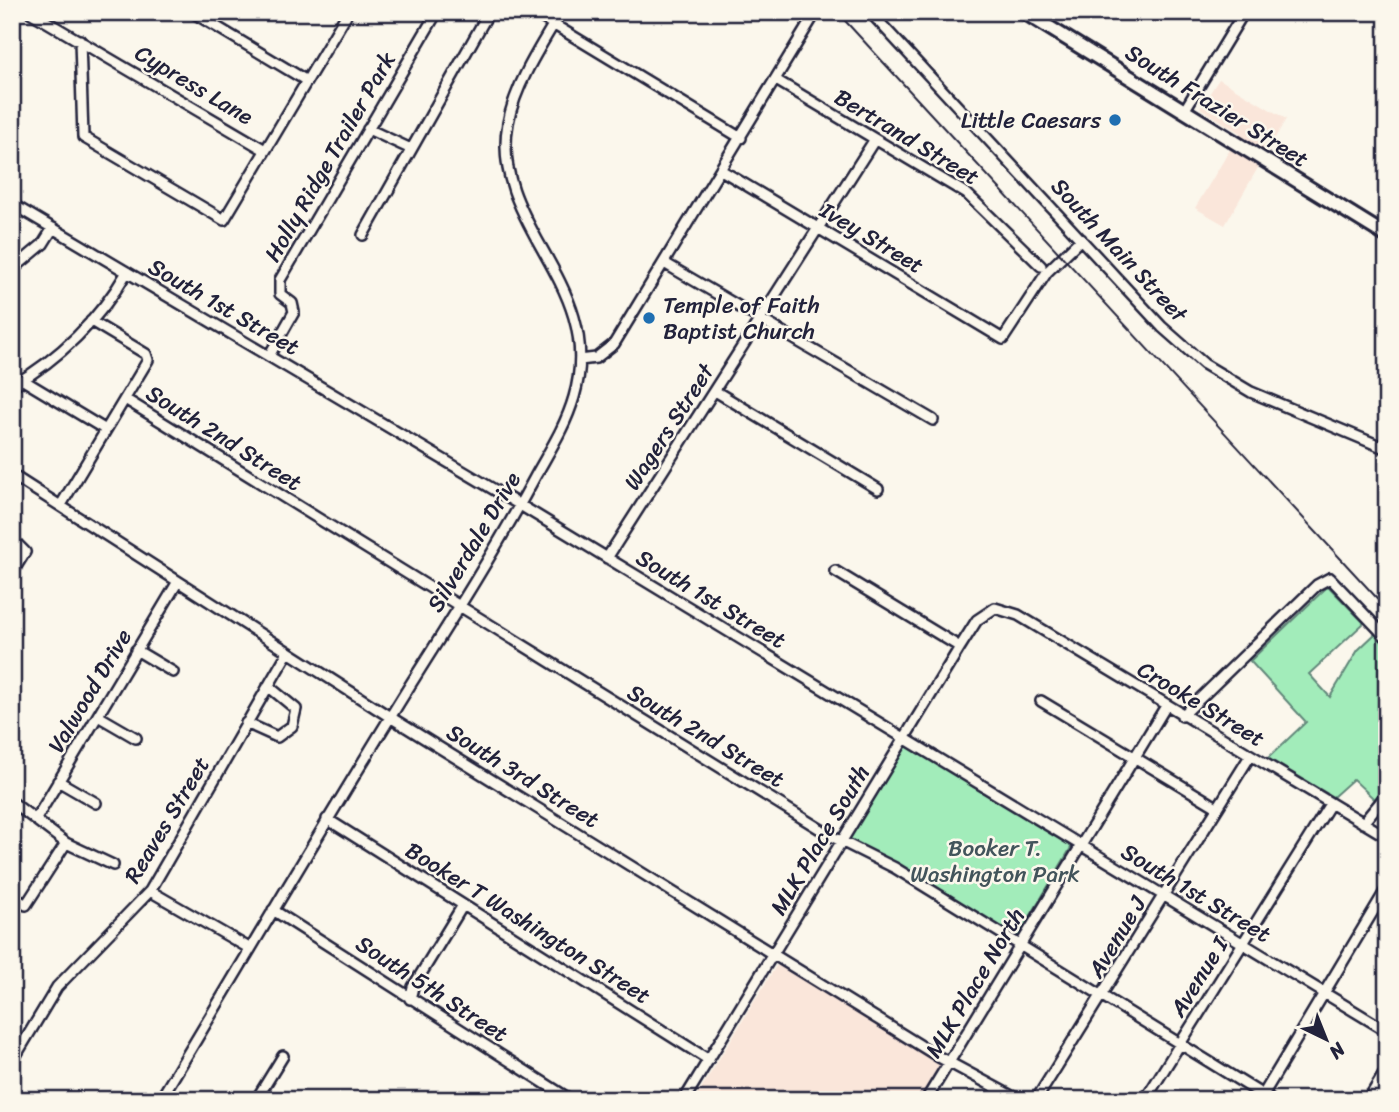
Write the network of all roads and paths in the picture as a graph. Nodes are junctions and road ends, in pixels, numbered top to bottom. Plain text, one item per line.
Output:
1 (30, 12) edge
2 (192, 12) edge
3 (437, 12) edge
4 (489, 12) edge
5 (533, 12) edge
6 (561, 12) edge
7 (870, 12) edge
8 (1024, 12) edge
9 (1244, 12) edge
10 (347, 13) edge
11 (813, 14) edge
12 (553, 24) junction
13 (80, 40) junction
14 (776, 80) junction
15 (307, 81) junction
16 (1184, 111) junction
17 (368, 129) junction
18 (741, 138) junction
19 (875, 139) junction
20 (411, 149) junction
21 (265, 150) junction
22 (721, 170) junction
23 (12, 204) edge
24 (53, 228) junction
25 (818, 228) junction
26 (363, 235) dead end
27 (1387, 236) edge
28 (1081, 239) junction
29 (666, 264) junction
30 (1041, 266) dead end
31 (12, 270) edge
32 (127, 272) junction
33 (761, 320) junction
34 (91, 321) junction
35 (269, 356) junction
36 (580, 360) junction
37 (23, 380) junction
38 (12, 386) edge
39 (715, 391) junction
40 (125, 399) junction
41 (933, 420) dead end
42 (106, 430) junction
43 (1387, 449) edge
44 (12, 475) edge
45 (878, 489) dead end
46 (61, 505) junction
47 (520, 505) junction
48 (12, 539) edge
49 (607, 558) junction
50 (835, 571) dead end
51 (12, 573) edge
52 (177, 583) junction
53 (458, 608) junction
54 (995, 608) joint
55 (1387, 638) edge
56 (960, 647) junction
57 (136, 650) junction
58 (288, 652) junction
59 (173, 672) dead end
60 (268, 686) junction
61 (1041, 701) dead end
62 (1166, 706) junction
63 (98, 716) junction
64 (1182, 716) junction
65 (390, 717) junction
66 (246, 723) junction
67 (136, 738) dead end
68 (905, 738) junction
69 (1135, 756) junction
70 (1251, 757) junction
71 (58, 781) junction
72 (1387, 794) edge
73 (12, 802) edge
74 (96, 803) dead end
75 (1330, 804) junction
76 (1217, 807) junction
77 (36, 819) junction
78 (327, 819) junction
79 (1363, 822) junction
80 (1387, 837) edge
81 (842, 841) junction
82 (66, 843) junction
83 (1081, 845) junction
84 (113, 865) dead end
85 (1387, 888) edge
86 (150, 891) junction
87 (12, 896) edge
88 (1163, 897) junction
89 (463, 905) junction
90 (273, 910) junction
91 (1242, 943) junction
92 (1020, 946) junction
93 (249, 948) junction
94 (773, 954) junction
95 (1324, 993) junction
96 (1103, 997) junction
97 (410, 999) junction
98 (1387, 1031) edge
99 (1179, 1044) junction
100 (283, 1056) dead end
101 (709, 1060) junction
102 (12, 1062) edge
103 (949, 1062) junction
104 (1387, 1069) edge
105 (258, 1096) edge
106 (1014, 1098) edge
107 (1264, 1098) edge
108 (160, 1100) edge
109 (274, 1100) edge
110 (570, 1100) edge
111 (684, 1100) edge
112 (926, 1100) edge
113 (1036, 1100) edge
114 (1145, 1100) edge
115 (1368, 1100) edge

1 - 13 street, Cypress Lane
2 - 15 street
3 - 17 street, Holly Ridge Trailer Park
4 - 20 street
5 - 12 street
6 - 12 street, Silverdale Drive
7 - 28 street, South Main Street
8 - 16 main road, South Frazier Street
9 - 16 street
10 - 15 street
11 - 14 street
12 - 18 street
12 - 36 street, Silverdale Drive
13 - 21 street, Cypress Lane
13 - 21 street
14 - 18 street
14 - 19 street, Bertrand Street
15 - 21 street
16 - 27 main road, South Frazier Street
17 - 20 street
17 - 35 street, Holly Ridge Trailer Park
18 - 22 street
19 - 25 street, Wagers Street
19 - 30 street, Bertrand Street
20 - 26 street
22 - 25 street, Ivey Street
22 - 29 street
23 - 24 street, South 1st Street
24 - 31 street
24 - 32 street, South 1st Street
25 - 28 street, Ivey Street
25 - 33 street, Wagers Street
28 - 43 street, South Main Street
29 - 33 street
29 - 36 street
32 - 34 street
32 - 35 street, South 1st Street
33 - 39 street, Wagers Street
33 - 41 street
34 - 37 street
34 - 40 street
35 - 47 street, South 1st Street
36 - 47 street, Silverdale Drive
37 - 38 street
37 - 42 street
39 - 45 street
39 - 49 street, Wagers Street
40 - 42 street
40 - 53 street, South 2nd Street
42 - 46 street
44 - 46 street, South 3rd Street
46 - 52 street, South 3rd Street
47 - 49 street, South 1st Street
47 - 53 street, Silverdale Drive
48 - 51 street
49 - 68 street, South 1st Street
50 - 56 street
52 - 57 street, Valwood Drive
52 - 58 street, South 3rd Street
53 - 65 street, Silverdale Drive
53 - 81 street, South 2nd Street
54 - 56 street, MLK Place South
54 - 62 street, Crooke Street
55 - 64 street
56 - 68 street, MLK Place South
57 - 59 street
57 - 63 street, Valwood Drive
58 - 60 street, Reaves Street
58 - 65 street, South 3rd Street
60 - 66 street, Reaves Street
60 - 66 street
61 - 69 street
62 - 64 street, Crooke Street
62 - 69 street, MLK Place North
63 - 67 street
63 - 71 street, Valwood Drive
64 - 70 street, Crooke Street
65 - 78 street, Silverdale Drive
65 - 94 street, South 3rd Street
66 - 86 street, Reaves Street
68 - 81 street, MLK Place South
68 - 83 street, South 1st Street
69 - 76 street
69 - 83 street, MLK Place North
70 - 75 street, Crooke Street
70 - 76 street, Avenue J
71 - 74 street
71 - 77 street, Valwood Drive
72 - 79 street
73 - 77 street
75 - 79 street, Crooke Street
75 - 91 street, Avenue I
76 - 88 street, Avenue J
77 - 82 street
78 - 89 street, Booker T Washington Street
78 - 90 street, Silverdale Drive
79 - 80 street, Crooke Street
81 - 92 street, South 2nd Street
81 - 94 street, MLK Place South
82 - 84 street
82 - 87 street
83 - 88 street, South 1st Street
83 - 92 street, MLK Place North
85 - 95 street
86 - 93 street
86 - 102 street, Reaves Street
88 - 91 street, South 1st Street
88 - 96 street, Avenue J
89 - 97 street
89 - 101 street, Booker T Washington Street
90 - 93 street, Silverdale Drive
90 - 97 street, South 5th Street
91 - 95 street, South 1st Street
91 - 99 street, Avenue I
92 - 96 street, South 2nd Street
92 - 103 street, MLK Place North
93 - 108 street, Silverdale Drive
94 - 101 street, MLK Place South
94 - 103 street, South 3rd Street
95 - 98 street, South 1st Street
95 - 107 street
96 - 99 street, South 2nd Street
96 - 113 street, Avenue J
97 - 110 street, South 5th Street
99 - 107 street, South 2nd Street
99 - 114 street, Avenue I
100 - 105 street
101 - 111 street, MLK Place South
103 - 106 street, South 3rd Street
103 - 112 street, MLK Place North
104 - 115 street
105 - 109 street

